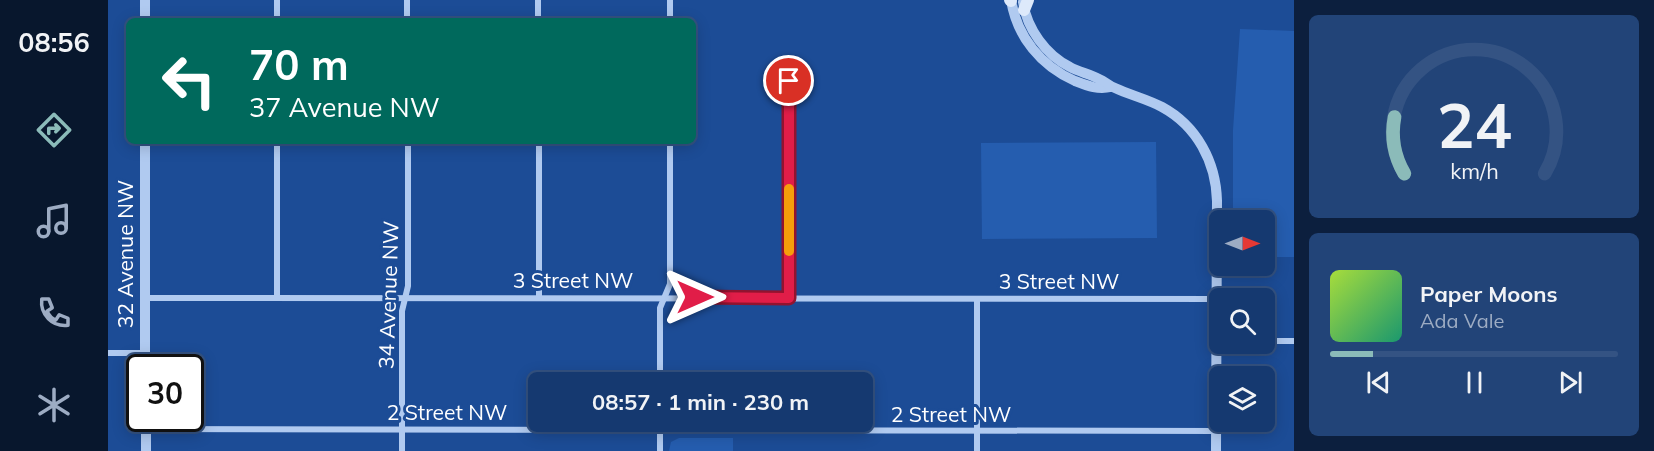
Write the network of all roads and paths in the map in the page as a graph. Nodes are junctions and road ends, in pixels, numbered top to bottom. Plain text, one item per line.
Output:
1 (145, 0) edge
2 (277, 0) edge
3 (407, 0) edge
4 (538, 0) edge
5 (670, 0) edge
6 (1018, 2) edge
7 (145, 18) edge
8 (277, 18) edge
9 (407, 18) edge
10 (538, 18) edge
11 (670, 18) edge
12 (789, 77) dead end
13 (1111, 87) junction
14 (145, 144) edge
15 (277, 144) edge
16 (408, 144) edge
17 (538, 144) edge
18 (670, 144) edge
19 (1216, 288) edge
20 (277, 297) junction
21 (539, 297) junction
22 (664, 297) junction
23 (145, 298) junction
24 (406, 298) junction
25 (789, 298) junction
26 (977, 299) junction
27 (1209, 299) edge
28 (1275, 341) edge
29 (1294, 341) edge
30 (108, 353) edge
31 (145, 353) joint
32 (660, 372) edge
33 (204, 425) edge
34 (402, 429) junction
35 (528, 429) edge
36 (873, 431) edge
37 (977, 431) junction
38 (1209, 431) edge
39 (146, 432) edge
40 (660, 432) edge
41 (1216, 432) edge
42 (146, 451) edge
43 (402, 451) edge
44 (660, 451) edge
45 (977, 451) edge
46 (1216, 451) edge

1 - 7 street
2 - 8 street
3 - 9 street
4 - 10 street
5 - 11 street
6 - 13 street
6 - 13 street
12 - 25 street
13 - 19 street
14 - 23 street, 32 Avenue NW
15 - 20 street
16 - 24 street, 34 Avenue NW
17 - 21 street
18 - 22 street
20 - 23 street, 3 Street NW
20 - 24 street, 3 Street NW
21 - 22 street, 3 Street NW
21 - 24 street, 3 Street NW
22 - 25 street, 3 Street NW
22 - 32 street
23 - 31 street, 32 Avenue NW
24 - 34 street, 34 Avenue NW
25 - 26 street, 3 Street NW
26 - 27 street, 3 Street NW
26 - 37 street
28 - 29 street
30 - 31 street
33 - 34 street, 2 Street NW
34 - 35 street, 2 Street NW
34 - 43 street, 34 Avenue NW
36 - 37 street, 2 Street NW
37 - 38 street, 2 Street NW
37 - 45 street
39 - 42 street
40 - 44 street
41 - 46 street

